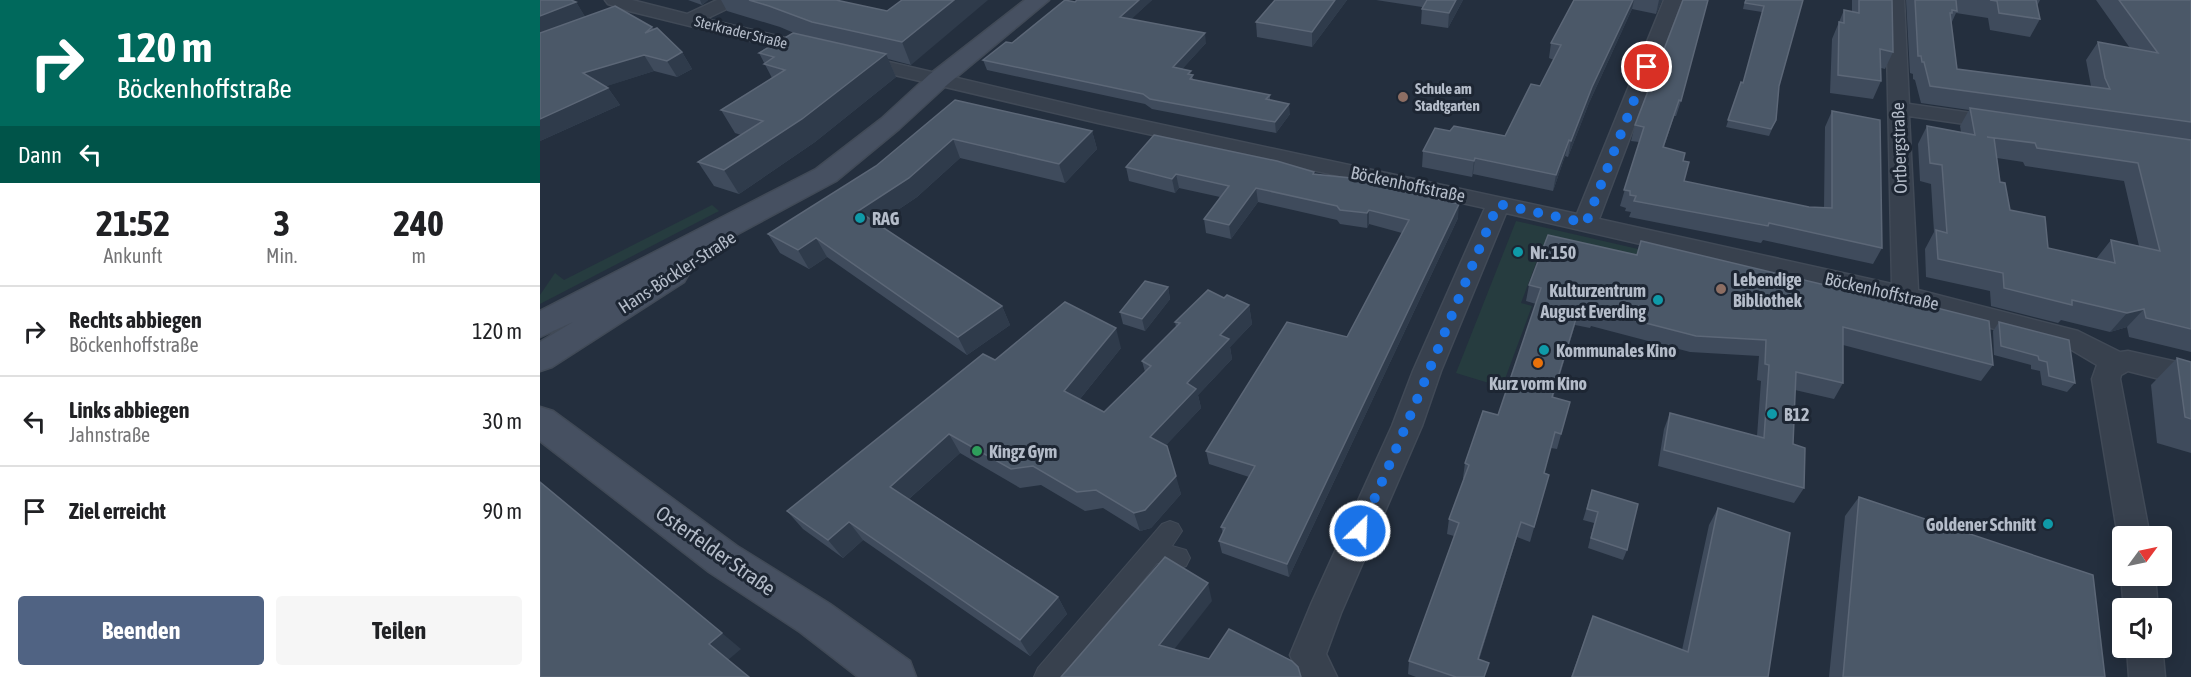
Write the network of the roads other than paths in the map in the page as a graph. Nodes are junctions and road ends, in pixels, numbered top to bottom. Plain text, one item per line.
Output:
1 (731, 0) edge
2 (1038, 0) edge
3 (1673, 0) edge
4 (1895, 0) edge
5 (614, 8) edge
6 (690, 20) junction
7 (939, 79) junction
8 (1897, 108) junction
9 (2022, 127) edge
10 (813, 183) junction
11 (1498, 204) junction
12 (1586, 223) junction
13 (1905, 296) junction
14 (540, 325) edge
15 (540, 358) edge
16 (2117, 363) junction
17 (2191, 376) edge
18 (540, 421) edge
19 (2132, 526) edge
20 (1170, 531) dead end
21 (1154, 552) junction
22 (1178, 558) dead end
23 (2146, 658) edge
24 (894, 677) edge
25 (1047, 677) edge
26 (1320, 677) edge
27 (2147, 677) edge

1 - 6 street
2 - 7 main road, Hans-Böckler-Straße
3 - 12 street
4 - 8 street, Ortbergstraße
5 - 6 street, Sterkrader Straße
6 - 7 street, Sterkrader Straße
7 - 10 main road, Hans-Böckler-Straße
7 - 11 street, Böckenhoffstraße
8 - 9 street
8 - 13 street, Ortbergstraße
10 - 14 main road, Hans-Böckler-Straße
10 - 15 main road, Hans-Böckler-Straße
11 - 12 street, Böckenhoffstraße
11 - 26 street
12 - 13 street, Böckenhoffstraße
13 - 16 street, Böckenhoffstraße
16 - 17 street, Böckenhoffstraße
16 - 19 street
18 - 24 main road, Osterfelder Straße
20 - 21 street
21 - 22 street
21 - 25 street
23 - 27 street

